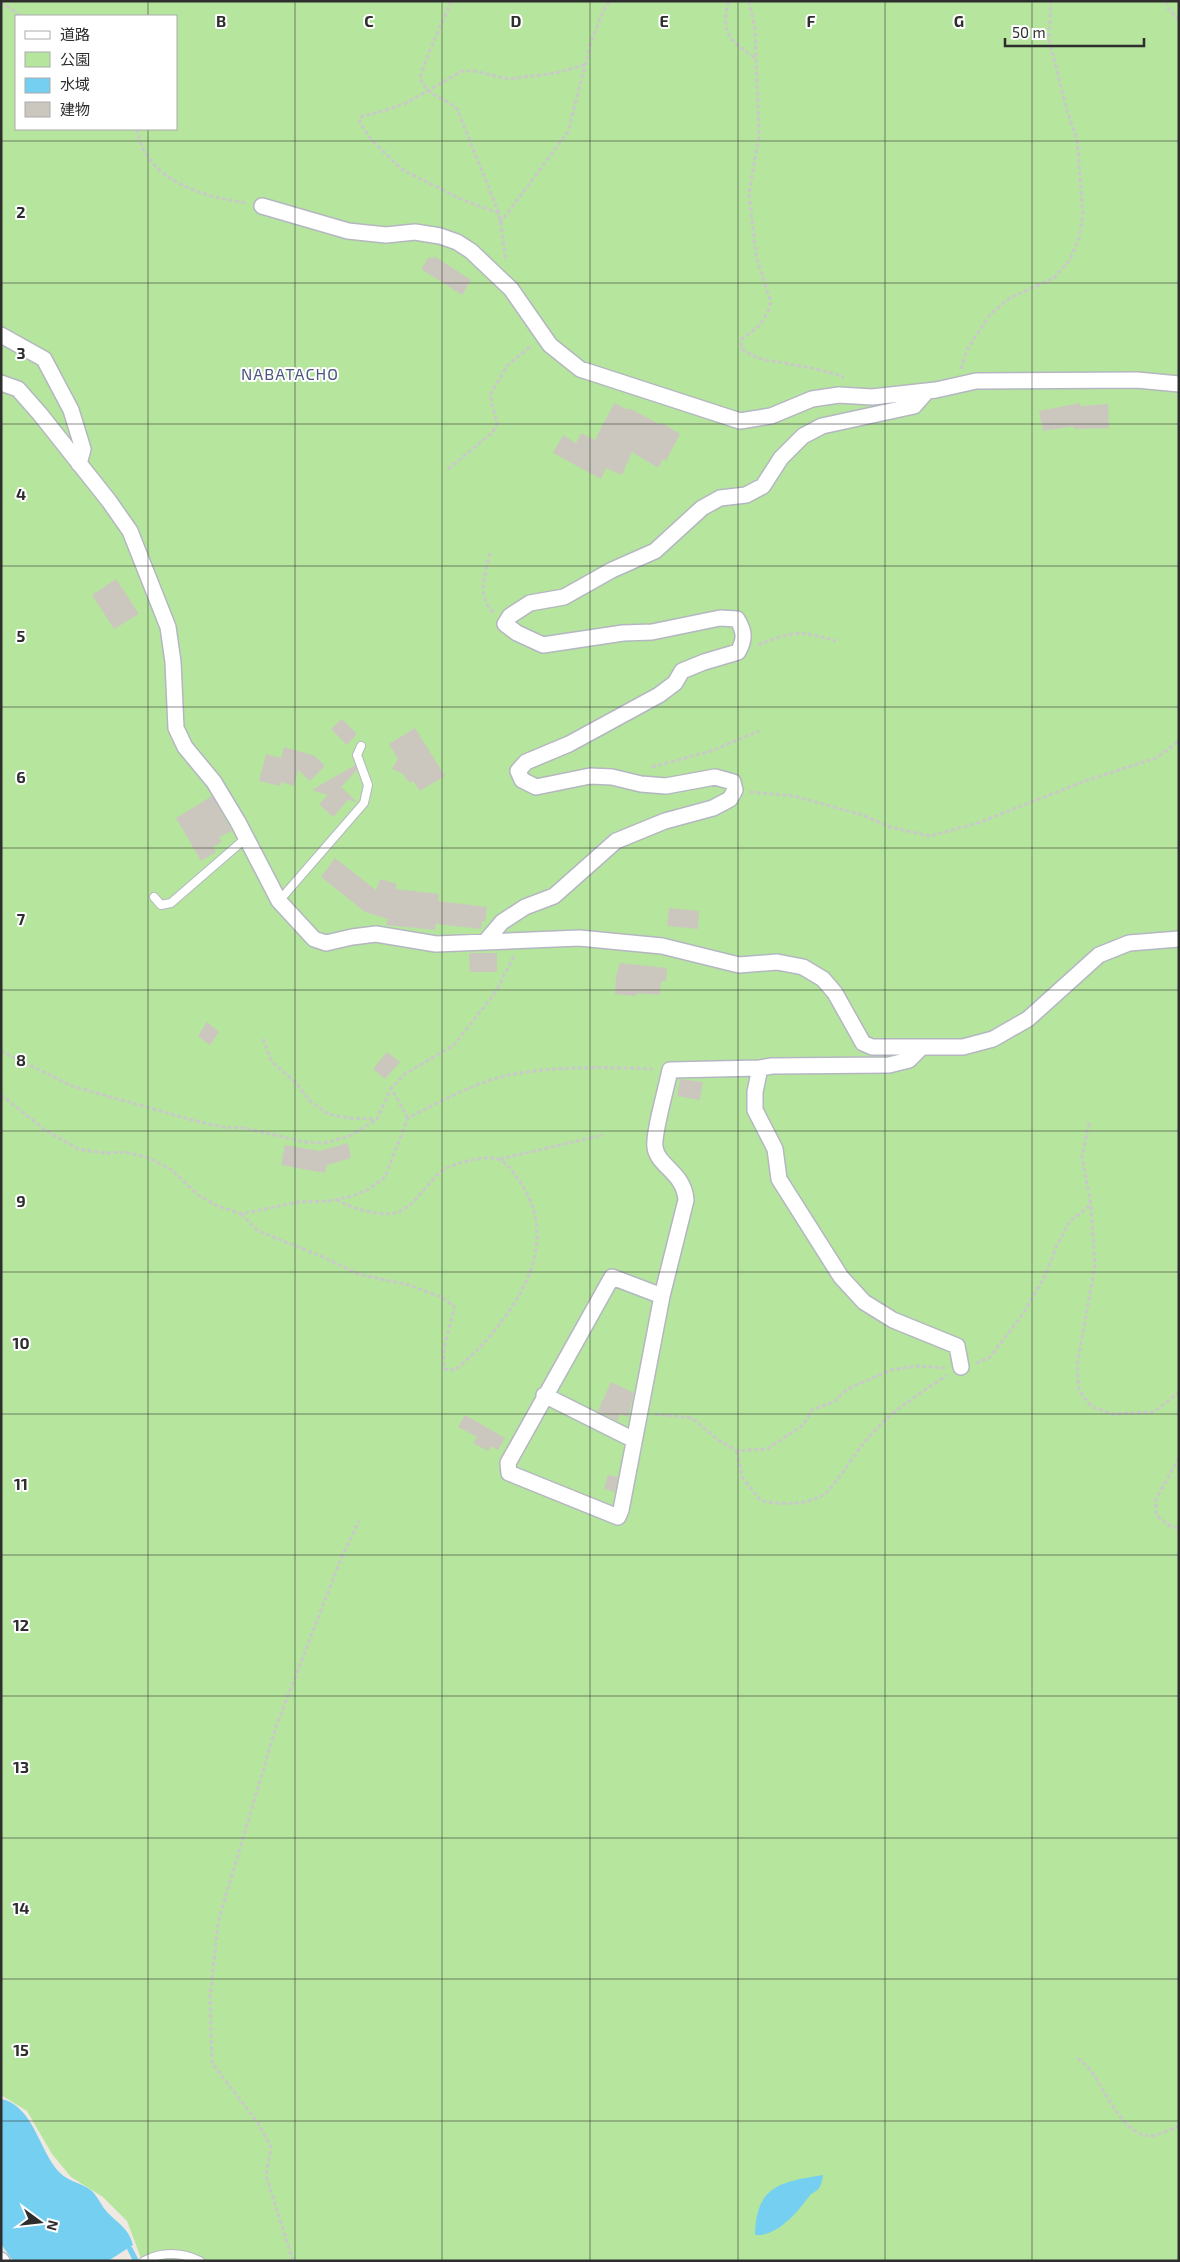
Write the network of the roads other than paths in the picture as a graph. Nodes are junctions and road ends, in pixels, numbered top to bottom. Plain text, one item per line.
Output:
1 (262, 206) road end
2 (1, 336) edge
3 (1, 383) edge
4 (1179, 384) edge
5 (927, 390) junction
6 (79, 464) junction
7 (361, 746) dead end
8 (246, 838) junction
9 (154, 897) dead end
10 (279, 901) junction
11 (1179, 938) edge
12 (485, 942) junction
13 (922, 1048) junction
14 (760, 1068) junction
15 (662, 1296) junction
16 (961, 1367) road end
17 (544, 1395) junction
18 (634, 1440) junction
19 (144, 2261) edge
20 (200, 2261) edge

1 - 5 street
2 - 6 street
3 - 6 street
4 - 5 street
5 - 12 street
6 - 8 street
7 - 10 lane
8 - 9 lane
8 - 10 street
10 - 12 street
11 - 13 street
12 - 13 street
13 - 14 street
14 - 15 street
14 - 16 street
15 - 17 street
15 - 18 street
17 - 18 street
17 - 18 street
19 - 20 lane

